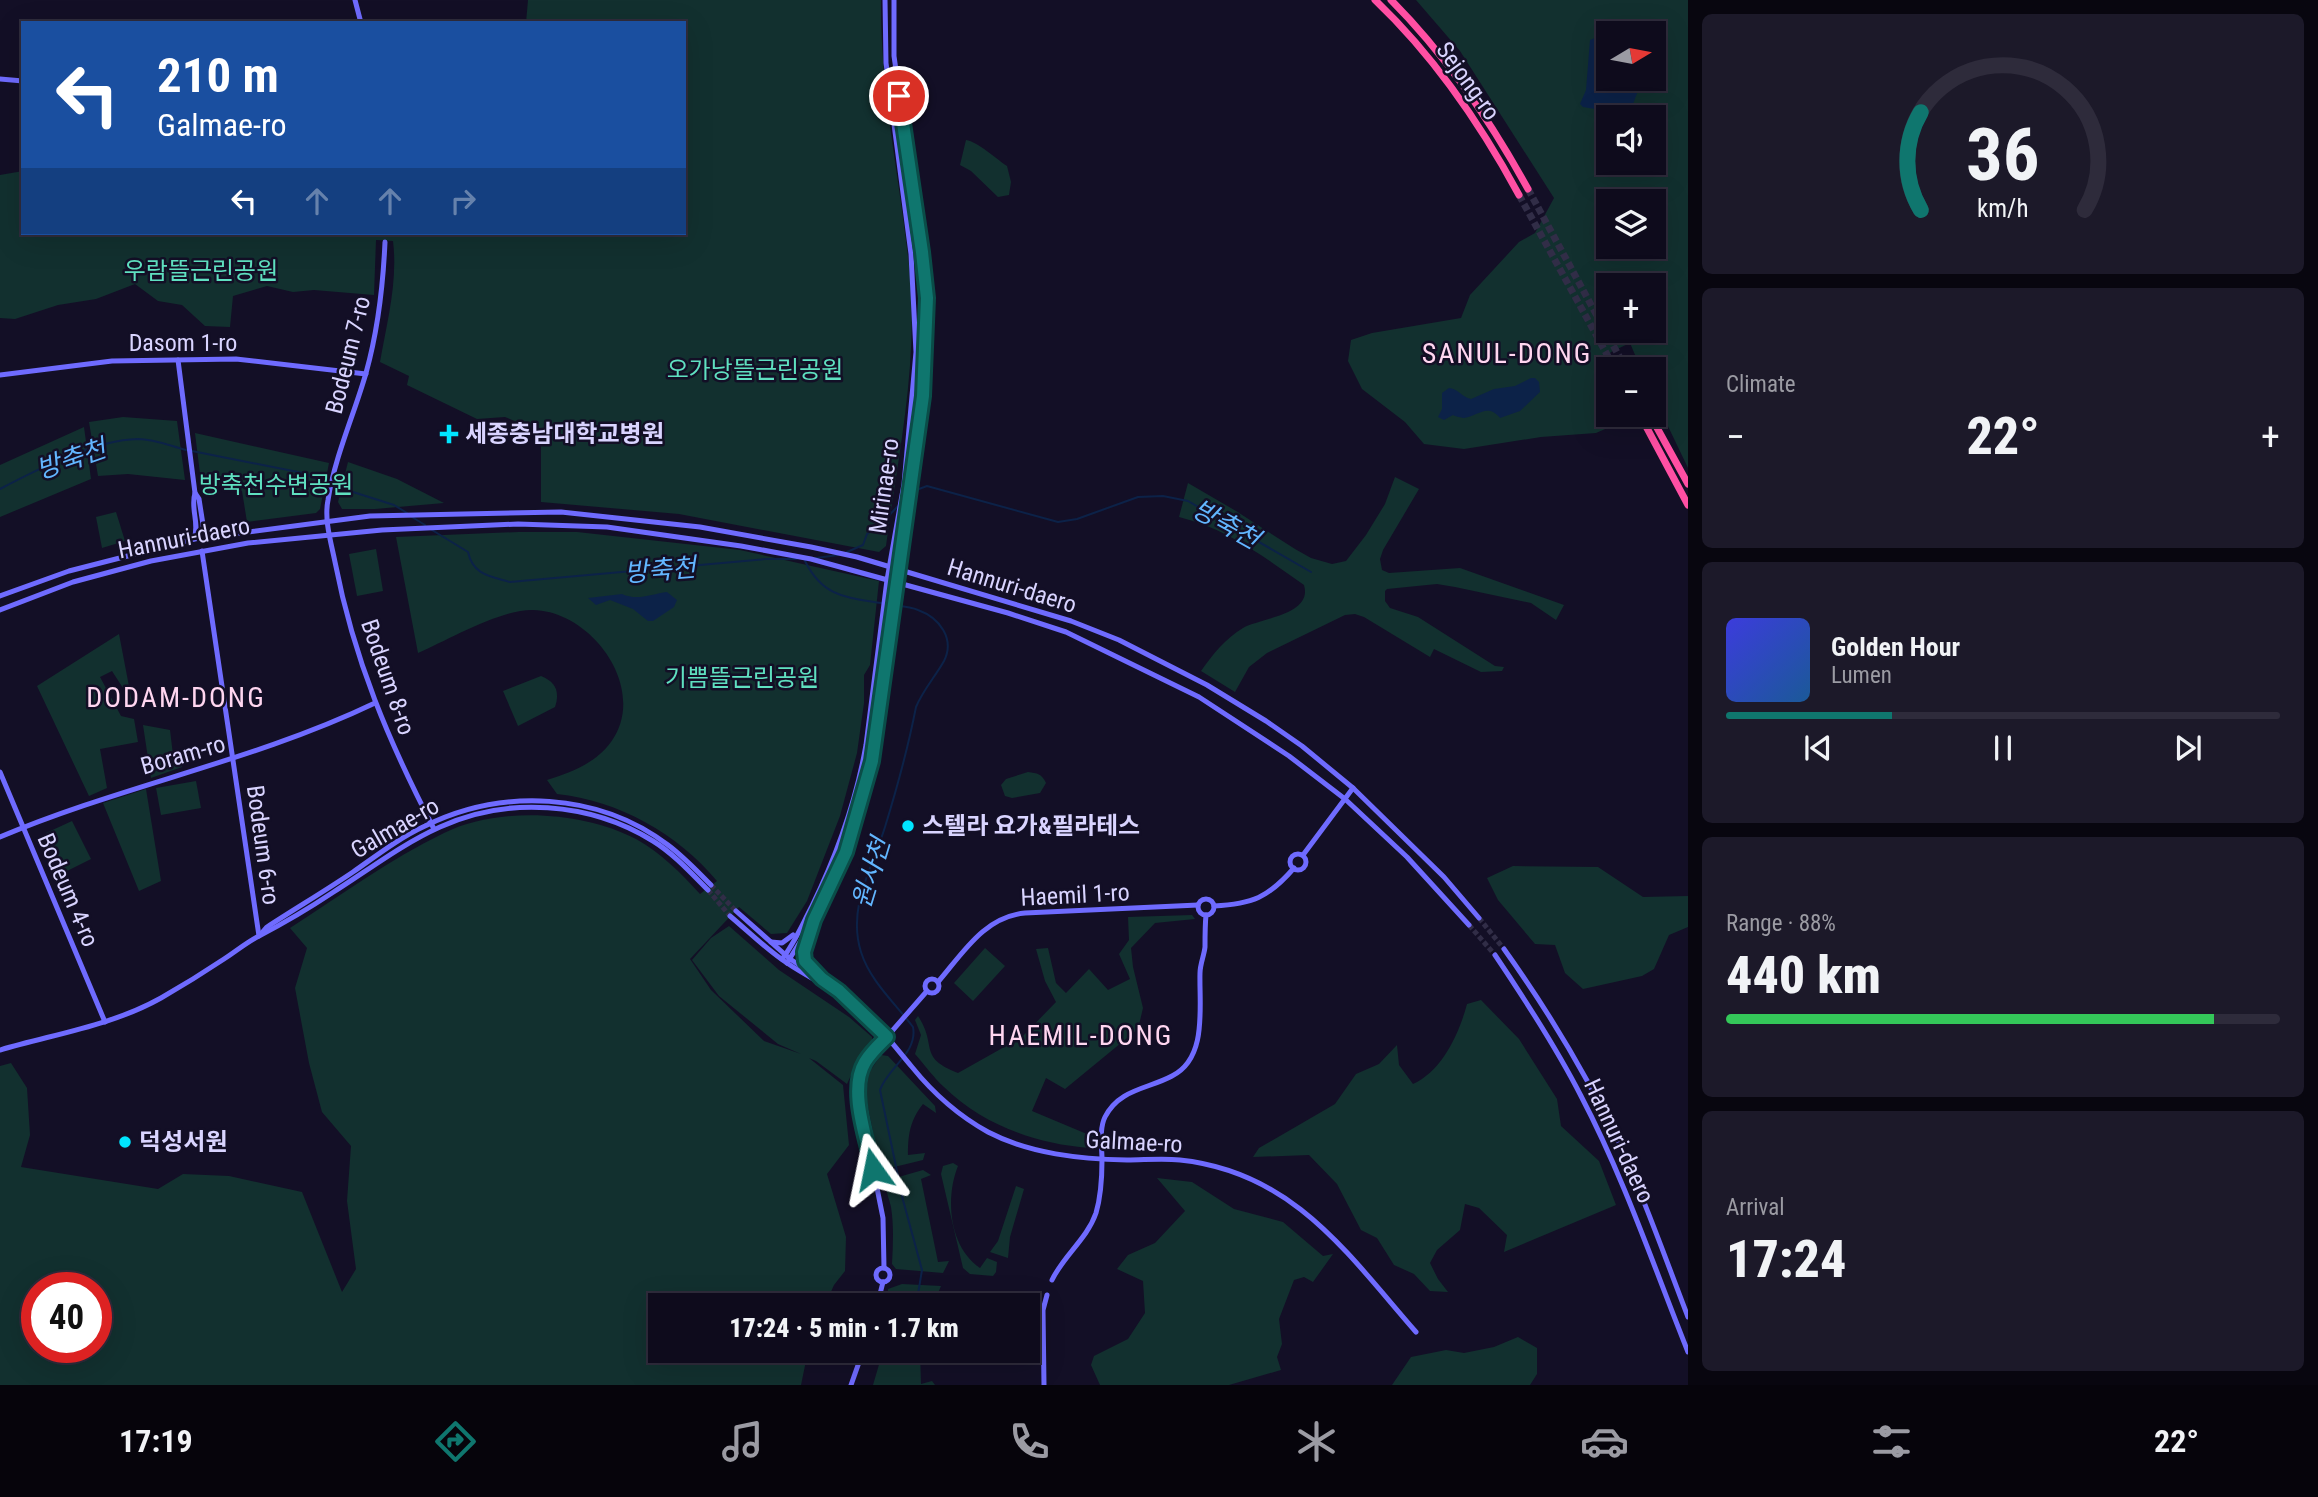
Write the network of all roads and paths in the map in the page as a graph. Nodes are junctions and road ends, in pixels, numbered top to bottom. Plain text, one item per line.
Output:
1 (355, 0) edge
2 (885, 0) edge
3 (894, 0) edge
4 (1375, 0) edge
5 (1391, 0) edge
6 (360, 21) edge
7 (0, 79) edge
8 (21, 81) edge
9 (1528, 189) tunnel mouth
10 (1519, 195) tunnel mouth
11 (385, 242) dead end
12 (178, 360) junction
13 (366, 374) junction
14 (0, 375) edge
15 (1646, 427) edge
16 (1657, 427) edge
17 (1688, 484) edge
18 (195, 493) junction
19 (1688, 505) edge
20 (327, 521) junction
21 (329, 532) junction
22 (210, 537) junction
23 (194, 539) junction
24 (202, 551) junction
25 (890, 567) junction
26 (898, 569) junction
27 (887, 580) junction
28 (896, 583) junction
29 (0, 596) edge
30 (0, 610) edge
31 (375, 703) junction
32 (232, 760) junction
33 (0, 772) edge
34 (1353, 788) junction
35 (1345, 799) junction
36 (433, 826) junction
37 (23, 827) junction
38 (0, 837) edge
39 (1303, 855) junction
40 (1294, 868) junction
41 (709, 888) tunnel mouth
42 (1198, 905) junction
43 (1214, 906) junction
44 (736, 911) tunnel mouth
45 (1206, 915) junction
46 (730, 916) tunnel mouth
47 (1479, 918) tunnel mouth
48 (814, 920) junction
49 (803, 922) junction
50 (1469, 925) tunnel mouth
51 (760, 934) junction
52 (259, 936) junction
53 (1504, 949) tunnel mouth
54 (1495, 955) tunnel mouth
55 (786, 959) junction
56 (822, 979) junction
57 (938, 982) junction
58 (927, 992) junction
59 (844, 997) junction
60 (105, 1022) junction
61 (887, 1037) junction
62 (0, 1050) edge
63 (1102, 1159) junction
64 (873, 1169) dead end
65 (876, 1183) dead end
66 (1052, 1280) dead end
67 (880, 1293) edge
68 (1047, 1295) dead end
69 (1688, 1317) edge
70 (1416, 1332) dead end
71 (1688, 1352) edge
72 (859, 1363) edge
73 (851, 1385) edge
74 (1044, 1385) edge

1 - 6 street
2 - 25 street, Mirinae-ro
3 - 26 street, Mirinae-ro
4 - 10 highway, Sejong-ro
5 - 9 highway, Sejong-ro
7 - 8 street
11 - 13 street, Bodeum 7-ro
12 - 13 street, Dasom 1-ro
12 - 14 street, Dasom 1-ro
12 - 18 street
13 - 20 street, Bodeum 7-ro
15 - 19 highway
16 - 17 highway
18 - 22 street
18 - 23 street
20 - 21 street
20 - 22 street, Hannuri-daero
20 - 25 street, Hannuri-daero
21 - 24 street, Hannuri-daero
21 - 27 street, Hannuri-daero
21 - 31 street, Bodeum 8-ro
22 - 23 street, Hannuri-daero
23 - 29 street, Hannuri-daero
24 - 30 street, Hannuri-daero
24 - 32 street, Bodeum 6-ro
25 - 26 street, Hannuri-daero
25 - 27 street, Mirinae-ro
26 - 28 street, Mirinae-ro
26 - 34 street, Hannuri-daero
27 - 28 street, Hannuri-daero
27 - 49 street, Mirinae-ro
28 - 35 street, Hannuri-daero
28 - 48 street, Mirinae-ro
31 - 32 street, Boram-ro
31 - 36 street, Bodeum 8-ro
32 - 37 street, Boram-ro
32 - 52 street, Bodeum 6-ro
33 - 37 street, Bodeum 4-ro
34 - 35 street
34 - 47 street, Hannuri-daero
35 - 39 street
35 - 50 street, Hannuri-daero
36 - 41 street, Galmae-ro
36 - 52 street, Galmae-ro
37 - 38 street, Boram-ro
37 - 60 street, Bodeum 4-ro
39 - 40 street
39 - 40 street
40 - 43 street
42 - 43 street
42 - 45 street
42 - 57 street, Haemil 1-ro
43 - 45 street
44 - 51 street, Galmae-ro
45 - 63 street
46 - 55 street, Galmae-ro
48 - 55 street, Mirinae-ro
48 - 56 street
49 - 51 street
49 - 55 street, Mirinae-ro
51 - 55 street, Galmae-ro
52 - 60 street, Galmae-ro
53 - 69 street, Hannuri-daero
54 - 71 street, Hannuri-daero
55 - 56 street, Galmae-ro
55 - 59 street, Galmae-ro
56 - 59 street, Galmae-ro
57 - 58 street
57 - 58 street
58 - 61 street
59 - 61 street, Galmae-ro
60 - 62 street, Galmae-ro
61 - 63 street, Galmae-ro
61 - 64 street
63 - 66 street
63 - 70 street, Galmae-ro
65 - 67 street
68 - 74 street
72 - 73 street

